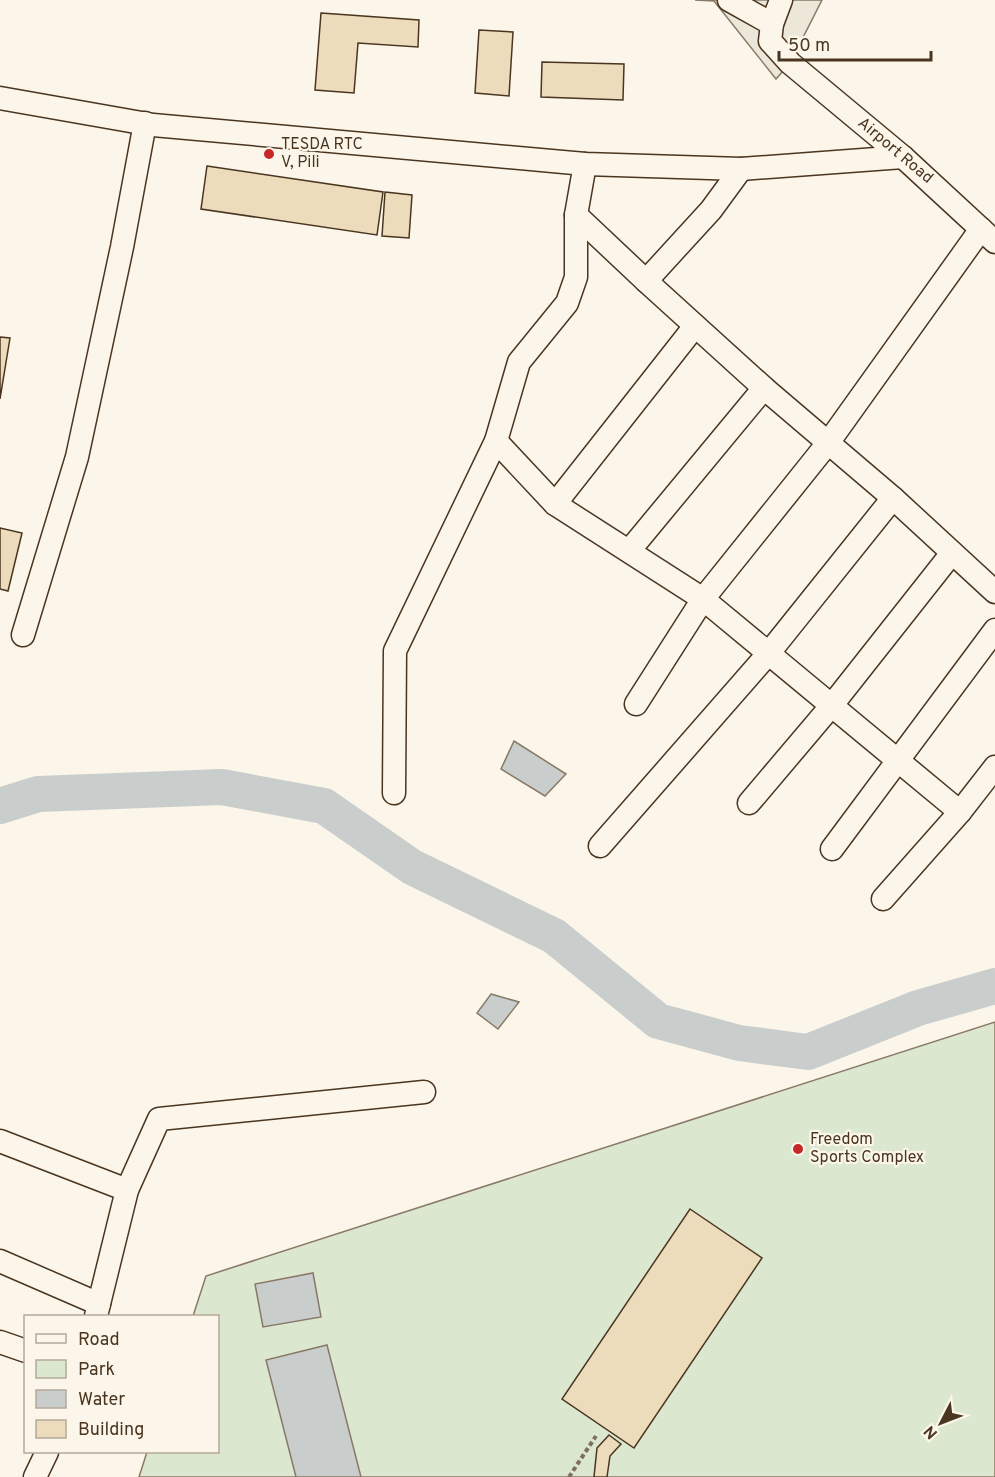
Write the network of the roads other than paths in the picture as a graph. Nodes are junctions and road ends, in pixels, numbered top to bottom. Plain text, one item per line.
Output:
1 (729, 0) edge
2 (781, 0) edge
3 (772, 24) junction
4 (0, 99) edge
5 (144, 123) junction
6 (903, 156) junction
7 (585, 164) junction
8 (741, 169) junction
9 (576, 215) junction
10 (988, 236) edge
11 (646, 281) junction
12 (695, 326) junction
13 (764, 388) junction
14 (496, 441) junction
15 (828, 443) junction
16 (893, 498) junction
17 (555, 504) junction
18 (629, 551) junction
19 (952, 553) junction
20 (995, 591) edge
21 (703, 599) junction
22 (995, 630) edge
23 (23, 635) dead end
24 (768, 654) junction
25 (636, 704) dead end
26 (832, 705) junction
27 (898, 761) junction
28 (995, 767) edge
29 (394, 794) dead end
30 (749, 803) dead end
31 (960, 812) junction
32 (600, 846) dead end
33 (832, 849) dead end
34 (883, 899) dead end
35 (424, 1092) dead end
36 (0, 1141) edge
37 (127, 1190) junction
38 (0, 1261) edge
39 (98, 1310) edge
40 (0, 1342) edge
41 (24, 1351) edge
42 (47, 1453) edge
43 (35, 1477) edge

1 - 3 street
2 - 3 street
3 - 6 street, Airport Road
4 - 5 street
5 - 7 street
5 - 23 street
6 - 8 street
6 - 10 street, Airport Road
7 - 8 street
7 - 9 street
8 - 11 street
9 - 11 street
9 - 14 street
10 - 15 street
11 - 12 street
12 - 13 street
12 - 17 street
13 - 15 street
13 - 18 street
14 - 17 street
14 - 29 street
15 - 16 street
15 - 21 street
16 - 19 street
16 - 24 street
17 - 18 street
18 - 21 street
19 - 20 street
19 - 26 street
21 - 24 street
21 - 25 street
22 - 27 street
24 - 26 street
24 - 32 street
26 - 27 street
26 - 30 street
27 - 31 street
27 - 33 street
28 - 31 street
31 - 34 street
35 - 37 street
36 - 37 street
37 - 39 street
38 - 39 street
40 - 41 street
42 - 43 street

